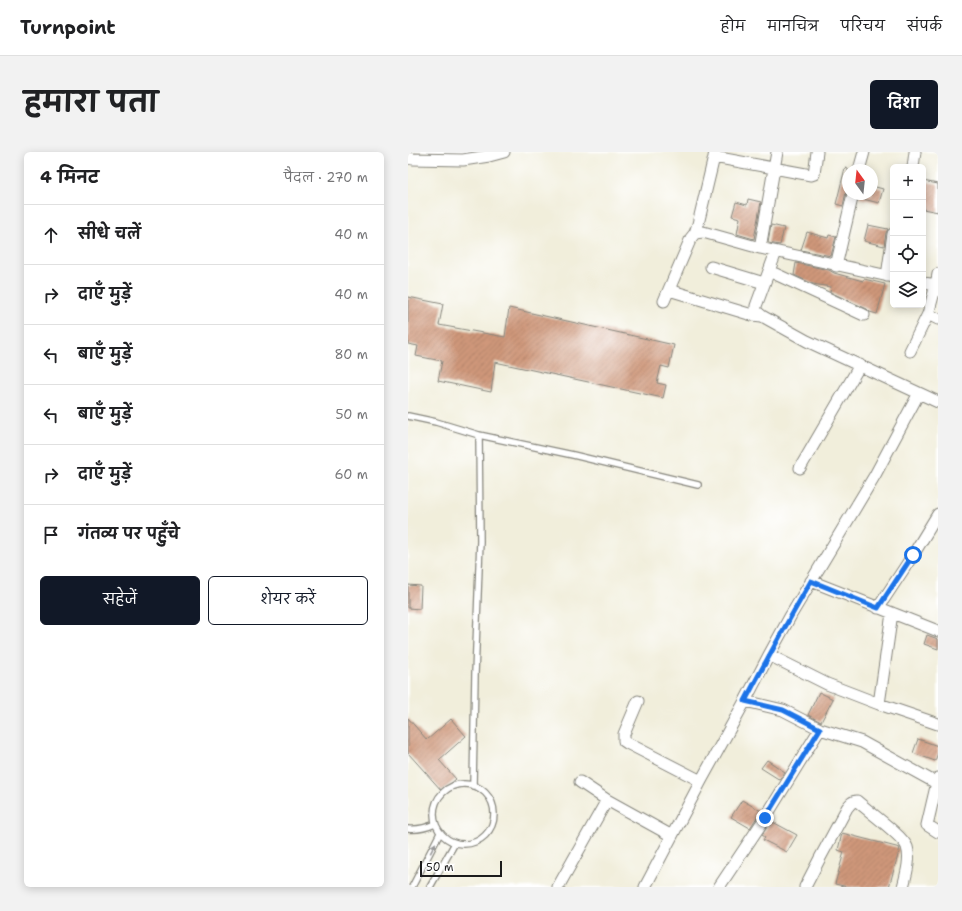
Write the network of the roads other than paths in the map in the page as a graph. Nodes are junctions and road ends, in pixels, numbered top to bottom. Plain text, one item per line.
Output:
1 (504, 152) edge
2 (777, 152) edge
3 (817, 152) edge
4 (864, 152) edge
5 (915, 152) edge
6 (715, 155) edge
7 (408, 158) edge
8 (861, 164) edge
9 (913, 164) edge
10 (775, 168) junction
11 (852, 200) edge
12 (695, 233) junction
13 (893, 236) edge
14 (760, 248) junction
15 (776, 252) junction
16 (836, 266) junction
17 (711, 267) dead end
18 (769, 272) junction
19 (890, 272) edge
20 (938, 274) edge
21 (890, 277) edge
22 (764, 283) junction
23 (926, 283) edge
24 (937, 285) edge
25 (669, 290) junction
26 (664, 301) dead end
27 (928, 314) junction
28 (864, 315) dead end
29 (762, 316) junction
30 (938, 319) edge
31 (910, 351) dead end
32 (860, 365) junction
33 (919, 393) junction
34 (938, 402) edge
35 (408, 416) edge
36 (478, 435) junction
37 (800, 468) dead end
38 (698, 485) dead end
39 (938, 514) edge
40 (811, 581) junction
41 (878, 608) junction
42 (892, 613) junction
43 (938, 631) edge
44 (769, 655) junction
45 (638, 701) dead end
46 (745, 701) junction
47 (879, 704) junction
48 (938, 724) edge
49 (820, 729) junction
50 (701, 781) junction
51 (580, 782) dead end
52 (938, 782) edge
53 (473, 786) junction
54 (608, 800) junction
55 (436, 824) junction
56 (408, 829) edge
57 (938, 832) edge
58 (440, 833) junction
59 (672, 836) junction
60 (455, 843) junction
61 (412, 887) edge
62 (430, 887) edge
63 (558, 887) edge
64 (645, 887) edge
65 (719, 887) edge
66 (805, 887) edge
67 (903, 887) edge

1 - 7 street
2 - 10 street
3 - 10 street
4 - 8 street
5 - 9 street
6 - 10 street
6 - 12 street
10 - 14 street
11 - 16 street
12 - 14 street
12 - 25 street
13 - 19 street
14 - 15 street
15 - 16 street
15 - 18 street
16 - 21 street
17 - 22 street
18 - 22 street
18 - 28 street
20 - 24 street
22 - 29 street
23 - 24 street
24 - 27 street
25 - 26 street
25 - 29 street
27 - 30 street
27 - 31 street
29 - 32 street
32 - 33 street
32 - 37 street
33 - 34 street
33 - 40 street
35 - 36 lane
36 - 38 lane
36 - 53 lane
39 - 41 street
40 - 41 street
40 - 44 street
41 - 42 street
42 - 43 street
42 - 47 street
44 - 46 street
44 - 47 street
45 - 50 street
46 - 49 street
46 - 50 street
47 - 48 street
49 - 52 street
49 - 65 street
50 - 59 street
51 - 54 street
52 - 57 street
53 - 55 lane
53 - 60 lane
54 - 59 street
54 - 63 street
55 - 56 lane
55 - 58 lane
58 - 60 lane
61 -> 58 lane
59 - 64 street
60 - 62 lane
66 - 67 street

